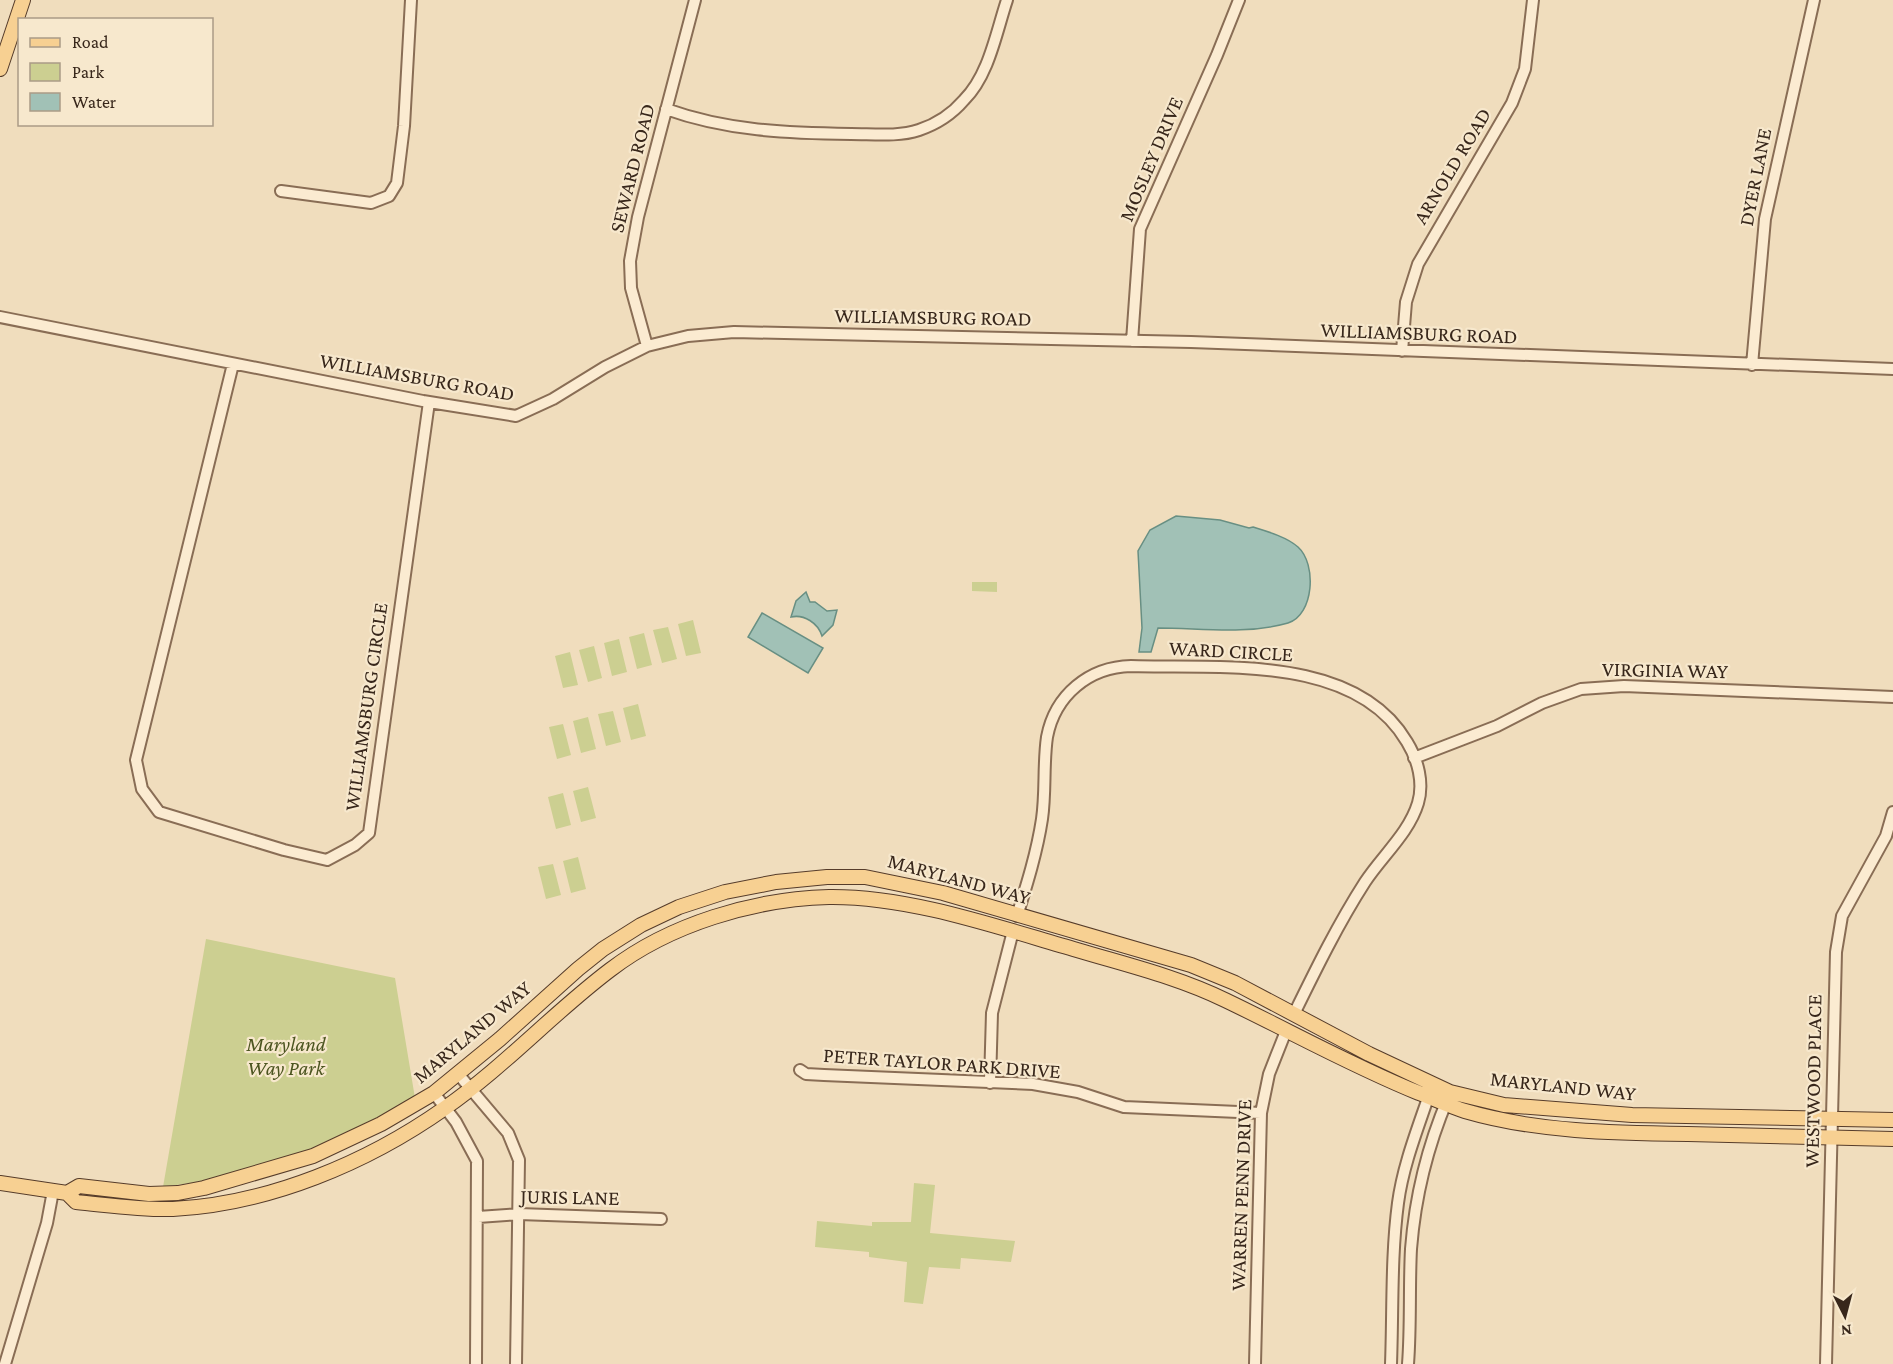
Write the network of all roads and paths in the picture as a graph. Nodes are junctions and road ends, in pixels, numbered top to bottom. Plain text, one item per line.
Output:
1 (23, 0) edge
2 (411, 0) edge
3 (695, 0) edge
4 (1007, 0) edge
5 (1239, 0) edge
6 (1533, 0) edge
7 (1814, 0) edge
8 (0, 69) edge
9 (666, 109) junction
10 (281, 191) dead end
11 (0, 317) edge
12 (1132, 341) junction
13 (647, 346) junction
14 (1402, 351) junction
15 (233, 364) junction
16 (1752, 365) junction
17 (1893, 369) edge
18 (429, 402) junction
19 (1893, 698) edge
20 (1414, 758) junction
21 (1893, 812) edge
22 (865, 877) junction
23 (863, 898) junction
24 (667, 912) junction
25 (1017, 916) junction
26 (1013, 932) junction
27 (675, 933) junction
28 (589, 960) junction
29 (601, 977) junction
30 (1294, 1014) junction
31 (1286, 1031) junction
32 (800, 1070) dead end
33 (459, 1075) junction
34 (990, 1083) junction
35 (471, 1089) junction
36 (1431, 1090) junction
37 (434, 1093) junction
38 (1448, 1098) junction
39 (446, 1108) junction
40 (1261, 1113) junction
41 (1680, 1115) junction
42 (1831, 1119) junction
43 (1893, 1120) edge
44 (1664, 1134) junction
45 (1831, 1137) junction
46 (1893, 1139) edge
47 (240, 1178) junction
48 (0, 1183) edge
49 (60, 1192) junction
50 (246, 1199) junction
51 (519, 1214) junction
52 (478, 1217) junction
53 (661, 1219) dead end
54 (1391, 1362) edge
55 (1408, 1363) edge
56 (4, 1364) edge
57 (476, 1364) edge
58 (516, 1364) edge
59 (1255, 1364) edge
60 (1826, 1364) edge

1 - 8 main road
2 - 10 street
3 - 9 street, SEWARD ROAD
4 - 9 street
5 - 12 street, MOSLEY DRIVE
6 - 14 street, ARNOLD ROAD
7 - 16 street, DYER LANE
9 - 13 street, SEWARD ROAD
11 - 15 street, WILLIAMSBURG ROAD
12 - 13 street, WILLIAMSBURG ROAD
12 - 14 street, WILLIAMSBURG ROAD
13 - 18 street, WILLIAMSBURG ROAD
14 - 16 street, WILLIAMSBURG ROAD
15 - 18 street, WILLIAMSBURG ROAD
15 - 18 street, WILLIAMSBURG CIRCLE
16 - 17 street, WILLIAMSBURG ROAD
19 - 20 street, VIRGINIA WAY
20 - 25 street, WARD CIRCLE
20 - 30 street, WARD CIRCLE
21 - 42 street, WESTWOOD PLACE
22 - 23 main road
22 - 24 main road, MARYLAND WAY
22 - 25 main road, MARYLAND WAY
23 - 26 main road, MARYLAND WAY
23 - 27 main road, MARYLAND WAY
24 - 27 main road
24 - 28 main road, MARYLAND WAY
25 - 26 main road
25 - 30 main road, MARYLAND WAY
26 - 31 main road, MARYLAND WAY
26 - 34 street
27 - 29 main road, MARYLAND WAY
28 - 29 main road
28 - 33 main road, MARYLAND WAY
29 - 35 main road, MARYLAND WAY
30 - 31 main road
30 - 36 main road, MARYLAND WAY
31 - 36 main road, MARYLAND WAY
31 - 40 street, WARREN PENN DRIVE
32 - 34 street, PETER TAYLOR PARK DRIVE
33 - 35 street
33 - 37 main road, MARYLAND WAY
34 - 40 street, PETER TAYLOR PARK DRIVE
35 - 39 main road, MARYLAND WAY
35 - 51 street
36 - 38 main road, MARYLAND WAY
36 - 54 street
37 - 39 street
37 - 47 main road, MARYLAND WAY
38 - 41 main road, MARYLAND WAY
38 - 44 main road, MARYLAND WAY
38 - 55 street
39 - 50 main road, MARYLAND WAY
39 - 52 street
40 - 59 street, WARREN PENN DRIVE
41 - 42 main road, MARYLAND WAY
41 - 44 main road
42 - 43 main road, MARYLAND WAY
42 - 45 street, WESTWOOD PLACE
44 - 45 main road, MARYLAND WAY
45 - 46 main road, MARYLAND WAY
45 - 60 street, WESTWOOD PLACE
47 - 49 main road, MARYLAND WAY
47 - 50 main road
48 - 49 main road, MARYLAND WAY
49 - 50 main road, MARYLAND WAY
49 - 56 street
51 - 52 street, JURIS LANE
51 - 53 street, JURIS LANE
51 - 58 street
52 - 57 street
54 - 55 street

